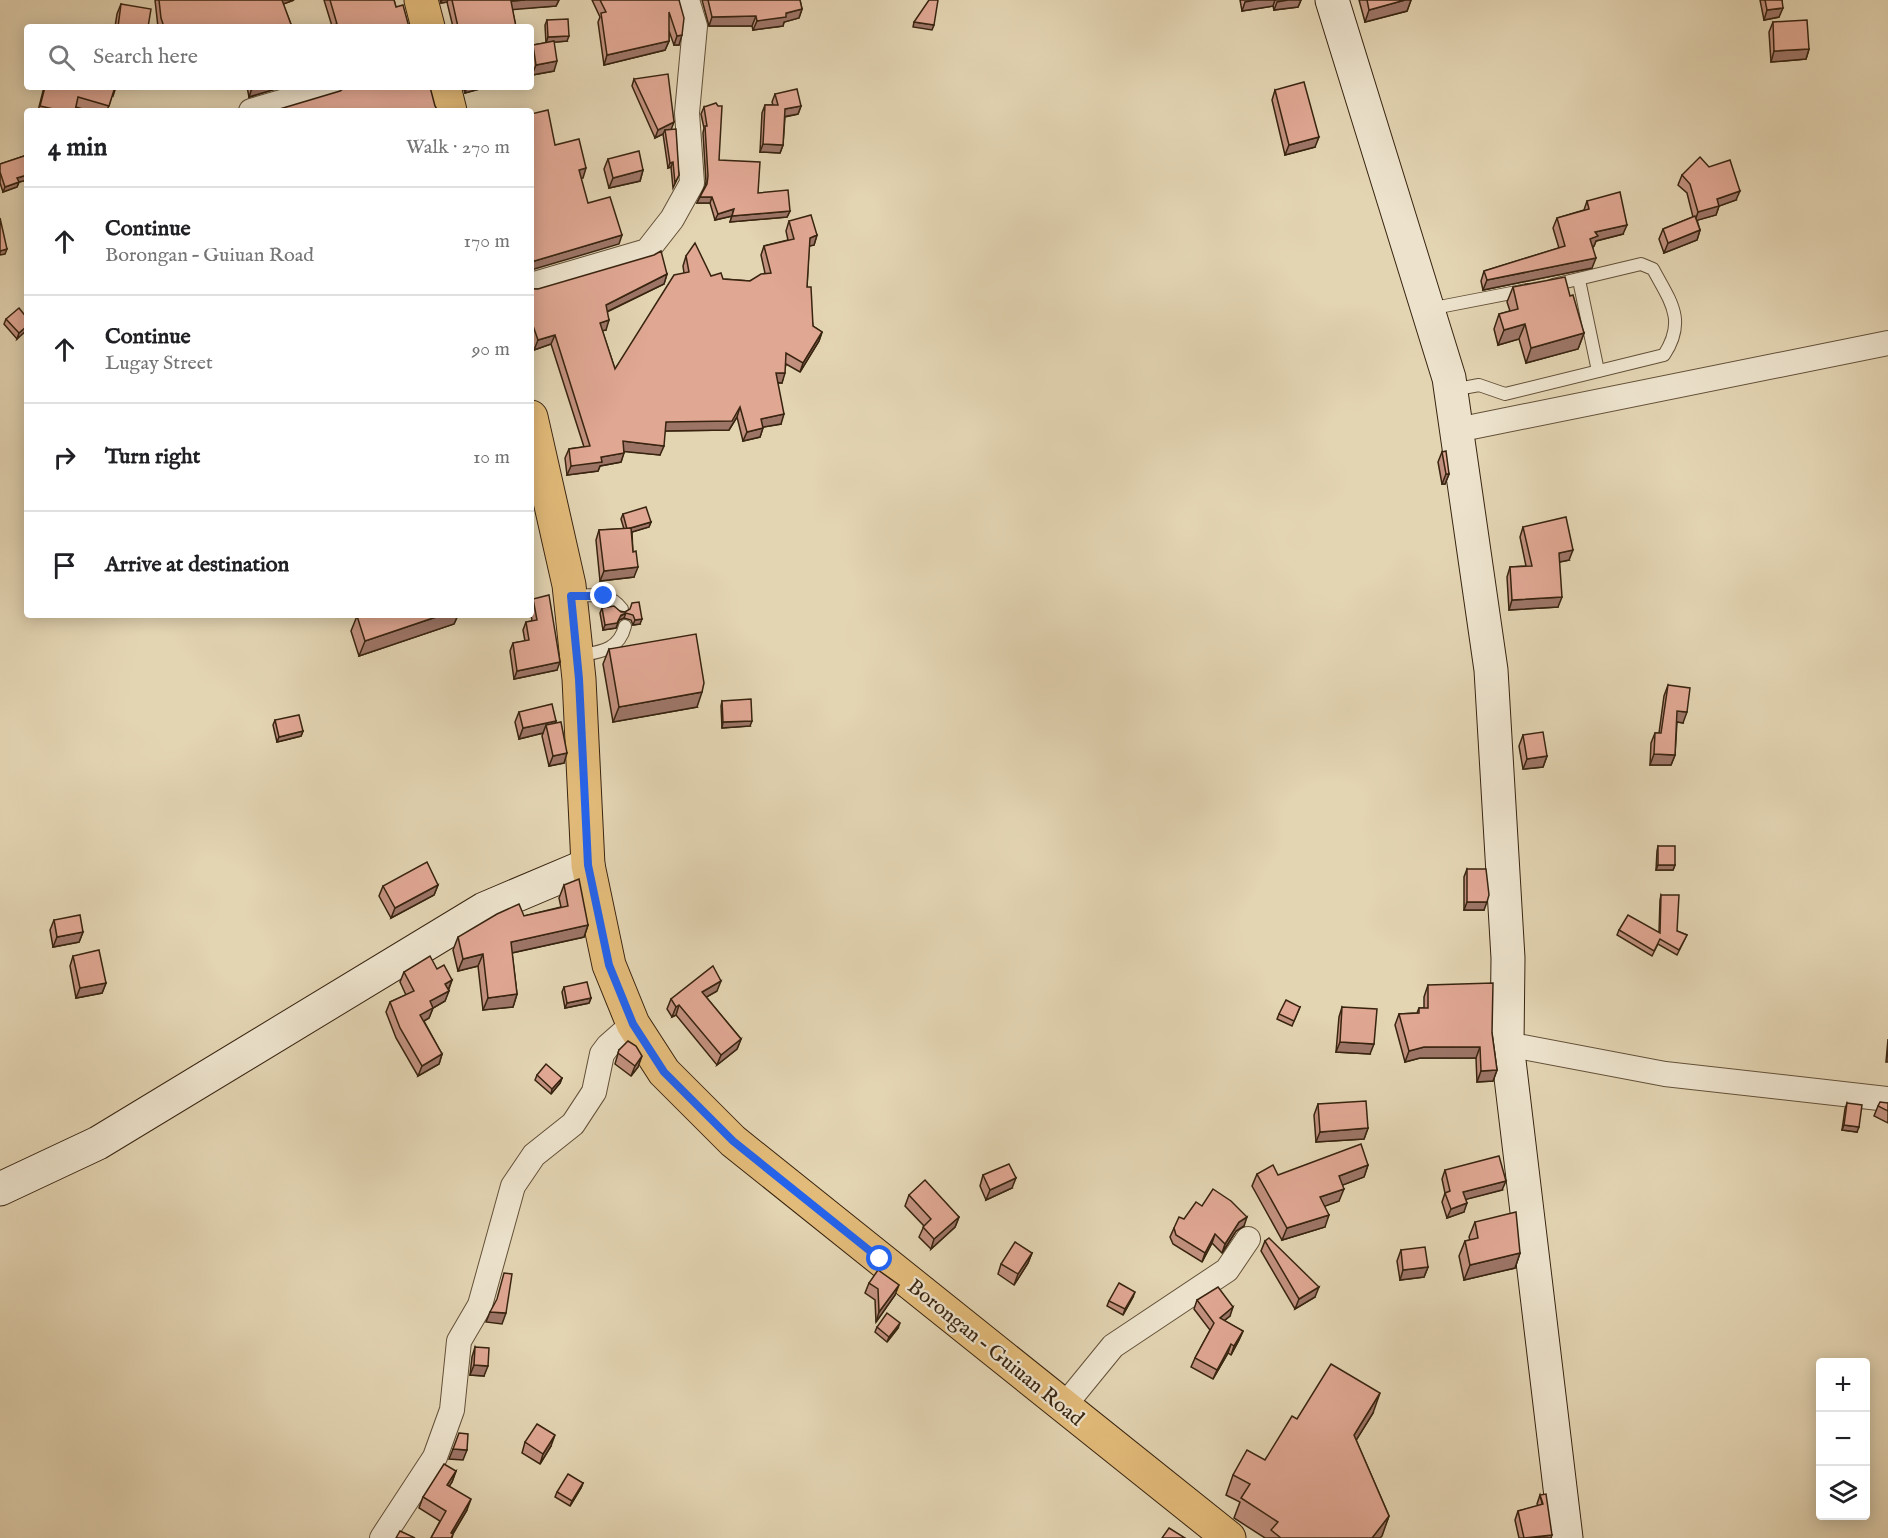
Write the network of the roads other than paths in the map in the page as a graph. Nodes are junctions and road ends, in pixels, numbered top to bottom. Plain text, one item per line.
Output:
1 (421, 0) edge
2 (687, 0) edge
3 (1332, 0) edge
4 (427, 24) edge
5 (323, 90) edge
6 (445, 90) edge
7 (261, 108) edge
8 (449, 108) edge
9 (1579, 280) junction
10 (534, 284) edge
11 (1428, 309) junction
12 (1888, 344) edge
13 (1598, 371) junction
14 (1450, 390) junction
15 (534, 430) edge
16 (1457, 430) junction
17 (571, 596) junction
18 (622, 609) edge
19 (625, 626) dead end
20 (577, 656) junction
21 (588, 865) junction
22 (633, 1024) junction
23 (1507, 1044) junction
24 (1888, 1098) edge
25 (0, 1190) edge
26 (1248, 1239) dead end
27 (1064, 1406) junction
28 (382, 1538) edge
29 (1229, 1538) edge
30 (1566, 1538) edge

1 - 4 main road
2 - 10 street
3 - 11 street
5 - 7 street
6 - 8 main road
9 - 11 lane
9 - 13 lane
9 - 13 lane
11 - 14 street
12 - 16 street
13 - 14 lane
14 - 16 street
15 - 17 main road, Borongan – Guiuan Road
16 - 23 street
17 - 18 lane
17 - 20 main road, Borongan – Guiuan Road
19 - 20 lane
20 - 21 main road, Borongan – Guiuan Road
21 - 22 main road, Borongan – Guiuan Road
21 - 25 street
22 - 27 main road, Borongan – Guiuan Road
22 - 28 street
23 - 24 street
23 - 30 street
26 - 27 street
27 - 29 main road, Borongan – Guiuan Road

